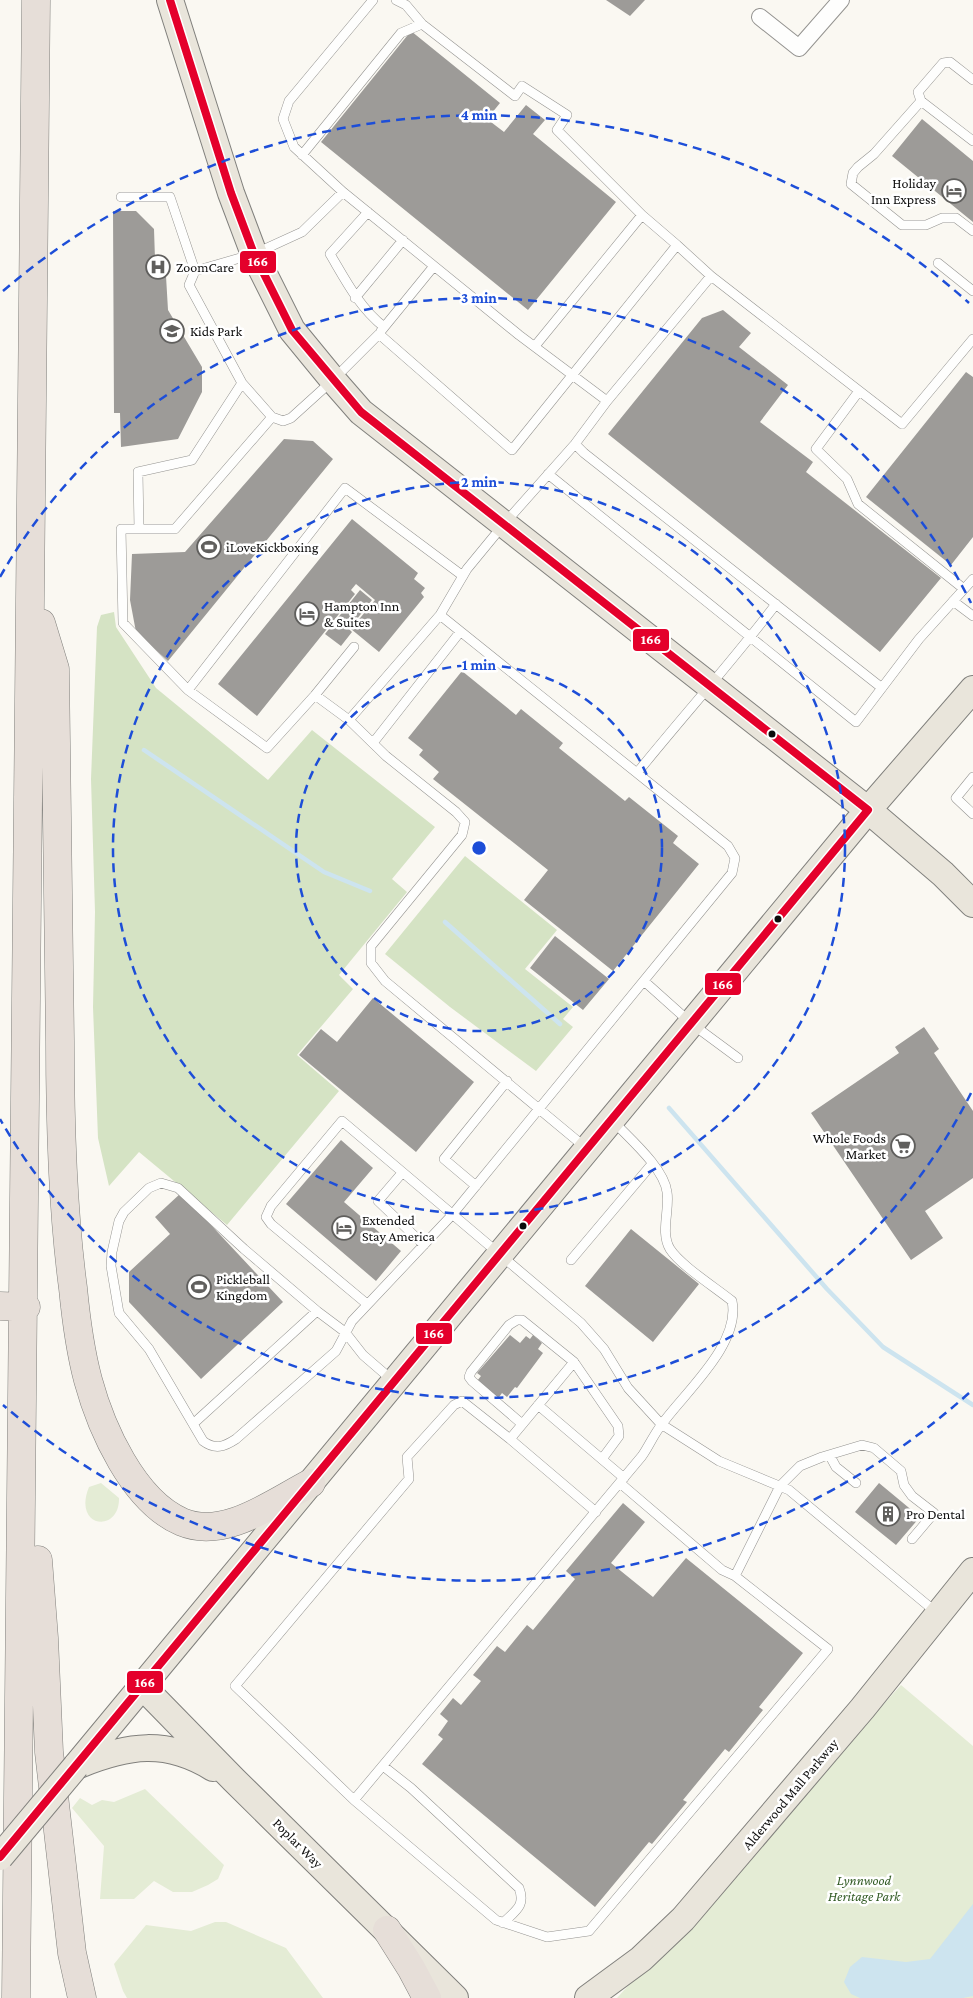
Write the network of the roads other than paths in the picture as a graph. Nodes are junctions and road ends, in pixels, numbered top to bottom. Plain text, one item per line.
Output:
1 (36, 0) edge
2 (170, 0) edge
3 (372, 0) edge
4 (396, 0) edge
5 (841, 0) edge
6 (760, 17) dead end
7 (422, 24) junction
8 (973, 80) edge
9 (921, 101) junction
10 (973, 141) edge
11 (302, 155) junction
12 (343, 192) junction
13 (122, 197) dead end
14 (368, 212) junction
15 (642, 215) junction
16 (973, 231) edge
17 (403, 240) junction
18 (677, 245) junction
19 (254, 254) junction
20 (938, 263) dead end
21 (434, 266) junction
22 (195, 271) junction
23 (711, 276) junction
24 (973, 291) edge
25 (355, 298) junction
26 (382, 330) junction
27 (972, 342) edge
28 (535, 346) junction
29 (571, 375) junction
30 (333, 380) junction
31 (242, 383) junction
32 (859, 391) junction
33 (607, 401) junction
34 (272, 417) junction
35 (575, 444) junction
36 (548, 474) junction
37 (504, 524) junction
38 (139, 529) junction
39 (463, 576) junction
40 (973, 579) edge
41 (964, 589) junction
42 (33, 597) junction
43 (953, 601) junction
44 (776, 604) junction
45 (440, 615) junction
46 (973, 616) edge
47 (460, 632) junction
48 (750, 637) junction
49 (354, 646) dead end
50 (708, 684) junction
51 (882, 688) junction
52 (973, 689) edge
53 (188, 690) junction
54 (316, 695) junction
55 (349, 720) junction
56 (373, 743) junction
57 (637, 773) junction
58 (973, 777) edge
59 (868, 810) junction
60 (973, 814) edge
61 (973, 904) edge
62 (644, 981) junction
63 (692, 1024) junction
64 (738, 1058) dead end
65 (507, 1081) junction
66 (539, 1108) junction
67 (612, 1120) junction
68 (588, 1149) junction
69 (652, 1164) junction
70 (402, 1173) junction
71 (476, 1186) junction
72 (452, 1215) junction
73 (424, 1245) junction
74 (501, 1254) junction
75 (571, 1260) dead end
76 (367, 1304) junction
77 (13, 1306) edge
78 (317, 1311) junction
79 (345, 1332) junction
80 (574, 1362) junction
81 (394, 1382) junction
82 (25, 1394) junction
83 (538, 1405) junction
84 (193, 1424) junction
85 (522, 1424) junction
86 (661, 1424) junction
87 (510, 1439) junction
88 (830, 1456) junction
89 (602, 1459) junction
90 (622, 1481) junction
91 (311, 1483) junction
92 (856, 1483) dead end
93 (780, 1486) junction
94 (596, 1512) junction
95 (912, 1539) dead end
96 (973, 1571) edge
97 (735, 1576) junction
98 (939, 1614) junction
99 (143, 1686) junction
100 (76, 1766) junction
101 (383, 1766) junction
102 (234, 1780) junction
103 (354, 1800) junction
104 (0, 1857) edge
105 (504, 1923) junction
106 (386, 1930) junction
107 (16, 1998) edge
108 (82, 1998) edge
109 (427, 1998) edge
110 (455, 1998) edge
111 (588, 1998) edge

1 - 42 highway
2 - 19 main road
3 - 11 lane
4 - 7 lane
5 - 6 street
7 - 11 lane
7 - 15 lane
8 - 9 lane
9 - 10 lane
9 - 16 lane
11 - 12 lane
12 - 14 lane
12 - 19 lane
13 - 22 lane
14 - 17 lane
14 - 25 lane
15 - 18 lane
15 - 28 lane
17 - 21 lane
17 - 25 lane
18 - 23 lane
18 - 29 lane
19 - 22 lane
19 - 30 main road
20 - 24 lane
21 - 26 lane
21 - 28 lane
22 - 31 lane
23 - 32 lane
23 - 33 lane
25 - 26 lane
26 - 29 lane
26 - 30 lane
27 - 32 lane
28 - 29 lane
29 - 33 lane
30 - 34 lane
30 - 37 main road
31 - 34 lane
31 - 38 lane
32 - 41 lane
33 - 35 lane
34 - 38 lane
35 - 36 lane
35 - 44 lane
36 - 37 lane
36 - 48 lane
37 - 39 lane
37 - 50 main road
38 - 53 lane
39 - 45 lane
39 - 53 lane
40 - 41 lane
41 - 43 lane
42 - 77 highway
42 - 91 highway
43 - 46 lane
43 - 51 lane
44 - 48 lane
44 - 51 lane
45 - 47 lane
45 - 55 lane
47 - 56 lane
47 - 57 lane
48 - 50 lane
48 - 51 lane
49 - 54 lane
50 - 57 lane
50 - 59 main road
52 - 59 main road
53 - 54 lane
54 - 55 lane
55 - 56 lane
56 - 65 lane
57 - 62 lane
58 - 60 lane
59 - 61 main road
59 - 63 main road
62 - 63 lane
62 - 66 lane
63 - 64 lane
63 - 67 main road
65 - 66 lane
65 - 71 lane
66 - 68 lane
66 - 71 lane
67 - 68 main road
67 - 69 lane
68 - 74 main road
69 - 75 lane
69 - 86 lane
70 - 72 lane
70 - 73 lane
70 - 76 lane
71 - 72 lane
72 - 73 lane
72 - 74 lane
73 - 76 lane
74 - 81 main road
74 - 86 lane
76 - 79 lane
77 - 82 highway
78 - 79 lane
78 - 84 lane
78 - 84 lane
79 - 81 lane
79 - 84 lane
80 - 83 lane
80 - 85 lane
80 - 89 lane
81 - 91 main road
82 - 107 highway
82 - 108 highway
83 - 85 lane
83 - 89 lane
85 - 87 lane
86 - 90 lane
86 - 93 lane
87 - 94 lane
87 - 103 lane
88 - 92 lane
88 - 93 lane
88 - 95 lane
89 - 90 lane
90 - 94 lane
90 - 97 lane
91 - 99 main road
93 - 97 lane
93 - 98 lane
94 - 101 lane
96 - 98 main road, Alderwood Mall Parkway
97 - 105 lane
98 - 111 main road, Alderwood Mall Parkway
99 - 100 main road
99 - 102 main road, Poplar Way
100 - 102 main road
100 - 104 main road, bridge
101 - 103 lane
101 - 105 lane
102 - 106 main road, Poplar Way
103 - 105 lane
106 - 109 highway
106 - 110 main road, Poplar Way

